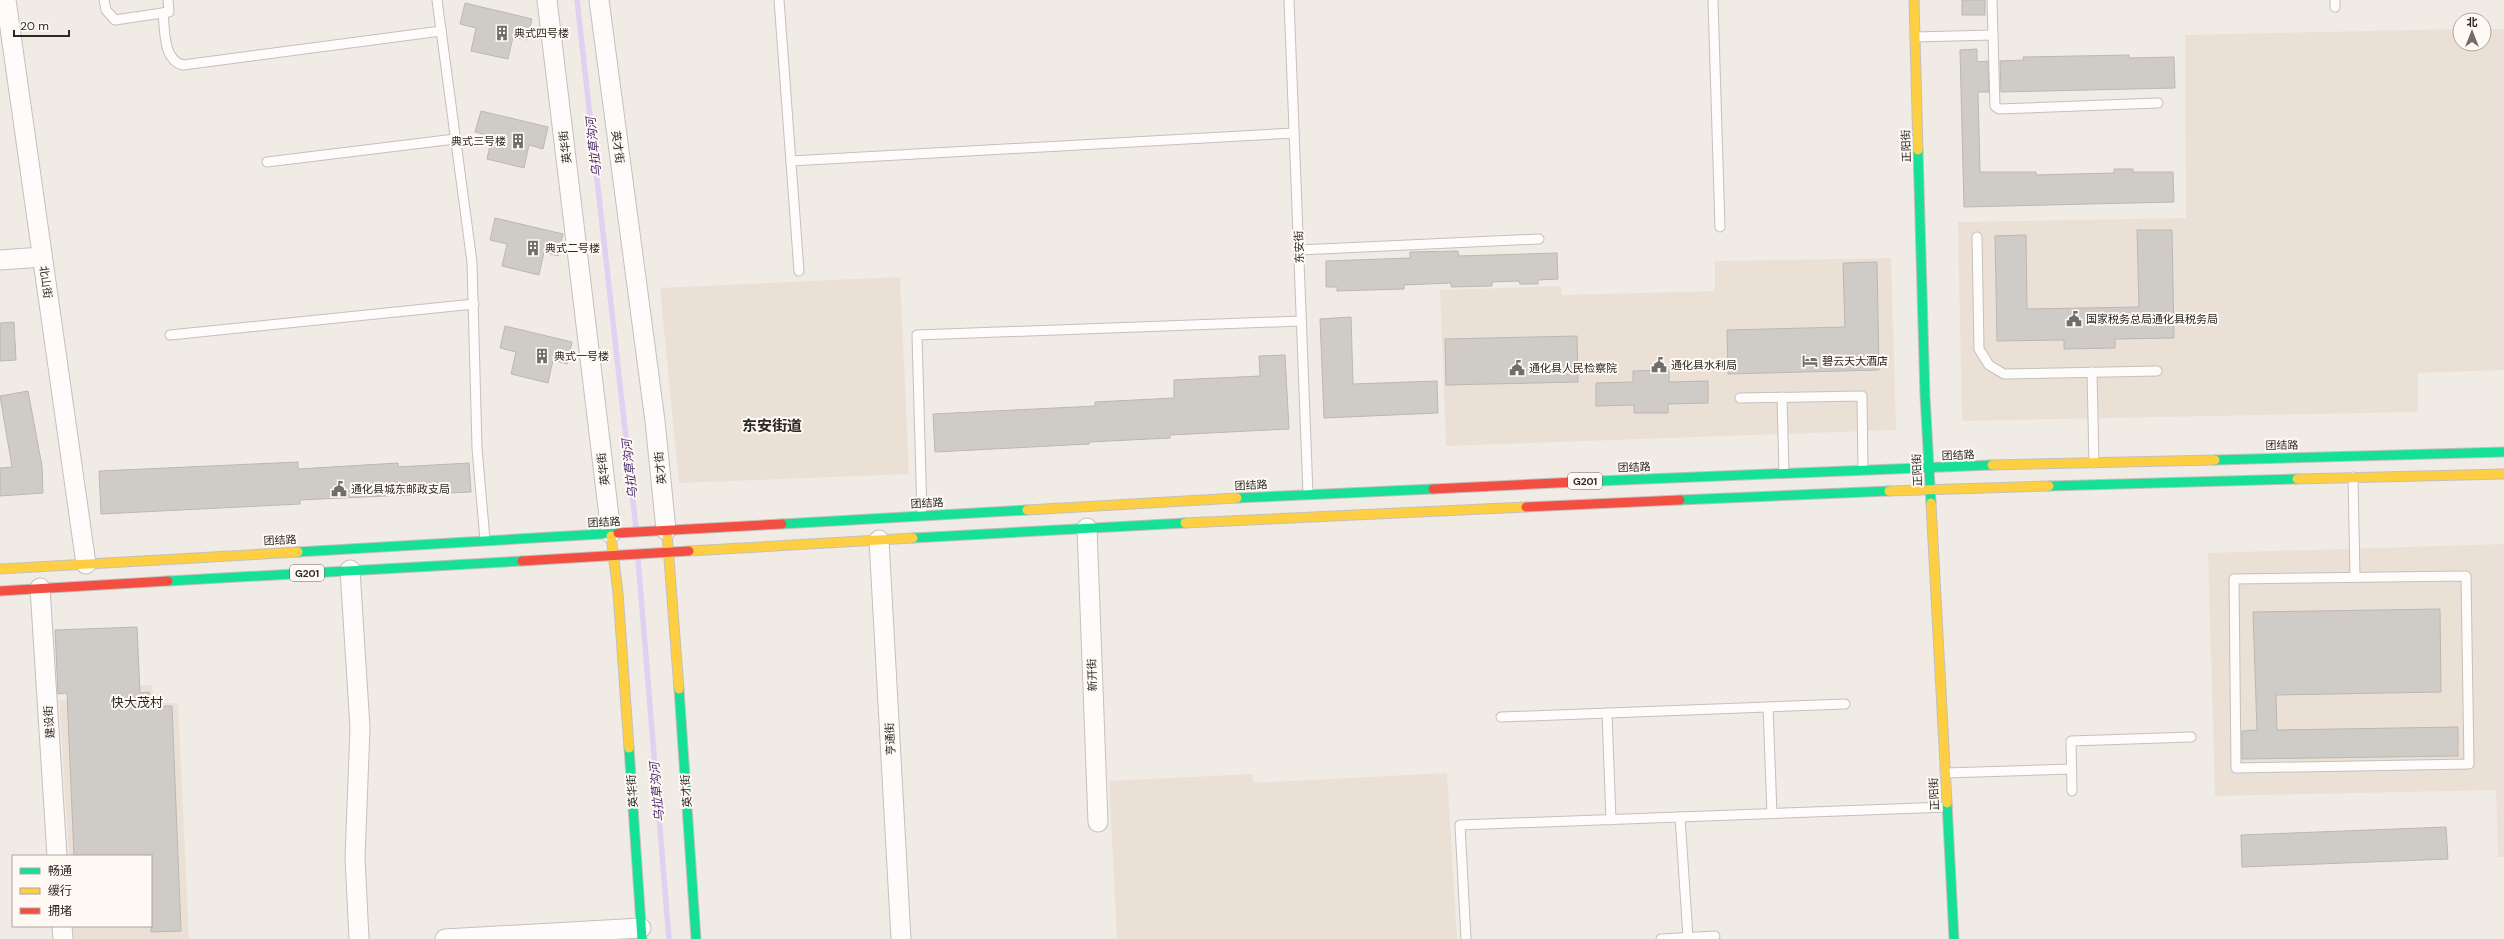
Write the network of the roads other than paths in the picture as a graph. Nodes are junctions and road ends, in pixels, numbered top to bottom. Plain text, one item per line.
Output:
1 (6, 0) edge
2 (104, 0) edge
3 (168, 0) edge
4 (437, 0) edge
5 (547, 0) edge
6 (599, 0) edge
7 (779, 0) edge
8 (1289, 0) edge
9 (1713, 0) edge
10 (1914, 0) edge
11 (1992, 0) edge
12 (163, 13) junction
13 (441, 31) junction
14 (1993, 35) junction
15 (1915, 37) junction
16 (2158, 103) dead end
17 (1294, 133) junction
18 (456, 138) junction
19 (791, 161) junction
20 (267, 162) dead end
21 (1720, 227) dead end
22 (1977, 237) dead end
23 (1539, 239) dead end
24 (1299, 250) junction
25 (42, 257) junction
26 (0, 260) edge
27 (799, 271) dead end
28 (474, 304) junction
29 (1302, 321) junction
30 (170, 335) dead end
31 (2157, 371) dead end
32 (2092, 372) junction
33 (1782, 397) junction
34 (1740, 398) dead end
35 (2504, 452) edge
36 (2094, 462) junction
37 (1929, 468) junction
38 (1863, 470) junction
39 (1784, 473) junction
40 (2504, 474) edge
41 (2353, 477) junction
42 (1930, 489) junction
43 (1308, 494) junction
44 (922, 515) junction
45 (1087, 528) junction
46 (666, 530) junction
47 (611, 533) junction
48 (486, 540) junction
49 (879, 540) junction
50 (669, 552) junction
51 (613, 555) junction
52 (86, 564) junction
53 (0, 569) edge
54 (350, 570) junction
55 (2355, 577) junction
56 (40, 588) junction
57 (0, 591) edge
58 (1845, 704) dead end
59 (1768, 707) junction
60 (1607, 713) junction
61 (1501, 716) dead end
62 (2191, 736) dead end
63 (2072, 769) junction
64 (1945, 773) junction
65 (2072, 791) dead end
66 (1947, 807) junction
67 (1772, 814) junction
68 (1680, 817) junction
69 (1611, 820) junction
70 (1098, 822) dead end
71 (57, 855) edge
72 (62, 927) edge
73 (641, 933) edge
74 (1715, 936) dead end
75 (1688, 938) junction
76 (63, 939) edge
77 (359, 939) edge
78 (445, 939) edge
79 (696, 939) edge
80 (901, 939) edge
81 (1466, 939) edge
82 (1661, 939) edge
83 (1954, 939) edge

1 - 25 street, 北山街
2 - 12 lane
3 - 12 lane
4 - 13 lane
5 - 47 street, 英华街
6 - 46 street, 英才街
7 - 19 lane
8 - 17 lane, 东安街
9 - 21 lane
10 - 15 main road, 正阳街
11 - 14 lane
12 - 13 lane
13 - 18 lane
14 - 15 lane
14 - 16 lane
15 - 37 main road, 正阳街
17 - 19 lane
17 - 24 lane, 东安街
18 - 20 lane
18 - 28 lane
19 - 27 lane
22 - 32 lane
23 - 24 lane
24 - 29 lane, 东安街
25 - 26 street
25 - 52 street, 北山街
28 - 30 lane
28 - 48 lane
29 - 43 lane, 东安街
29 - 44 lane
31 - 32 lane
32 - 36 lane
33 - 34 lane
33 - 38 lane
33 - 39 lane
35 - 36 main road, 团结路 / G201
36 - 37 main road, 团结路 / G201
37 - 38 main road, 团结路 / G201
37 - 42 main road, 正阳街
38 - 39 main road, 团结路 / G201
39 - 43 main road, 团结路 / G201
40 - 41 main road, G201
41 - 42 main road, G201
41 - 55 lane
42 - 45 main road, G201
42 - 64 main road, 正阳街
43 - 44 main road, 团结路 / G201
44 - 46 main road, 团结路 / G201
45 - 49 main road, G201
45 - 70 street, 新开街
46 - 47 main road, 团结路 / G201
46 - 50 main road, 英才街
47 - 48 main road, 团结路 / G201
47 - 51 main road, 英华街
48 - 52 main road, 团结路 / G201
49 - 50 main road, G201
49 - 80 street, 亨通街
50 - 51 main road, G201
50 - 79 main road, 英才街
51 - 54 main road, G201
51 - 73 main road, 英华街
52 - 53 main road, 团结路 / G201
54 - 56 main road, G201
54 - 77 street
55 - 55 lane
56 - 57 main road, G201
56 - 71 street, 建设街
58 - 59 lane
59 - 60 lane
59 - 67 lane
60 - 61 lane
60 - 69 lane
62 - 63 lane
63 - 64 lane
63 - 65 lane
64 - 66 main road, 正阳街
66 - 67 lane
66 - 83 main road, 正阳街
67 - 68 lane
68 - 69 lane
68 - 75 lane
69 - 81 lane
72 - 76 street
73 - 78 street
74 - 75 lane
75 - 82 lane

